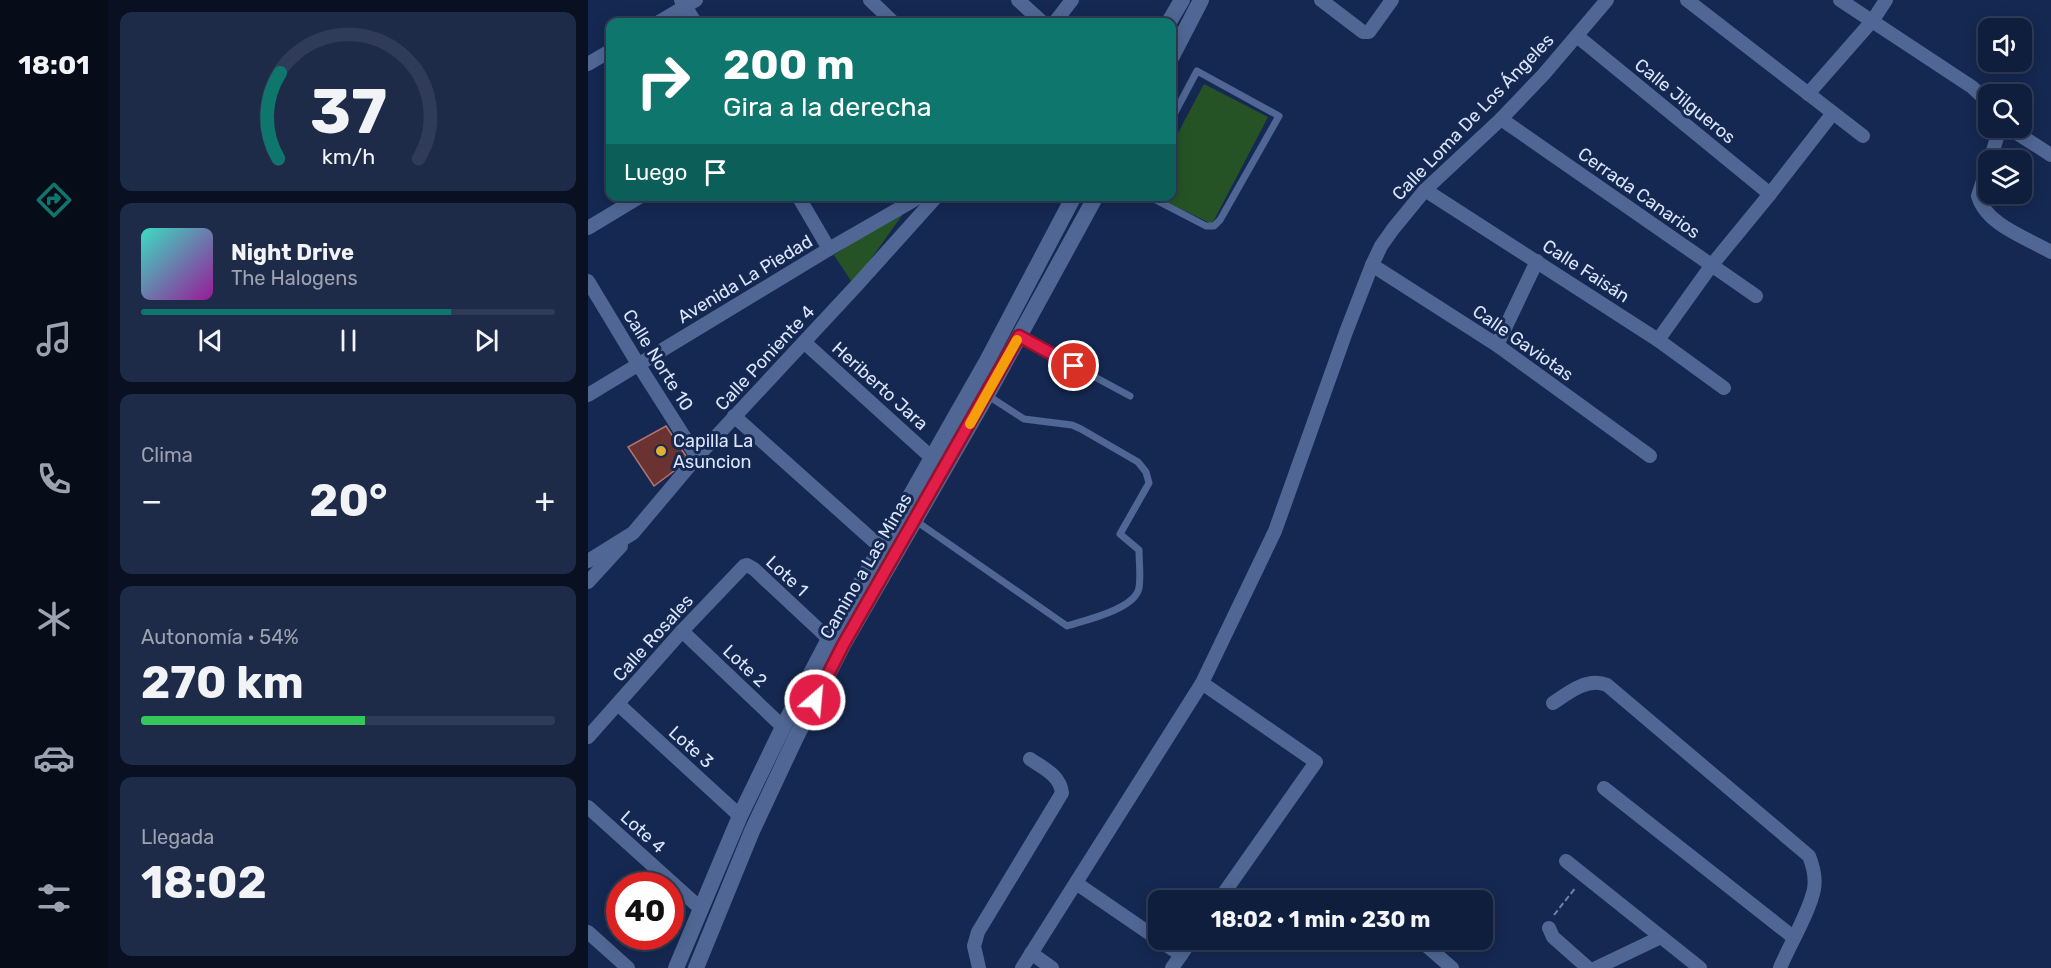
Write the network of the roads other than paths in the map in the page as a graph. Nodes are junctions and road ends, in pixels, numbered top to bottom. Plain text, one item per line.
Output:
1 (870, 0) edge
2 (1018, 0) edge
3 (1072, 0) edge
4 (1182, 0) edge
5 (1201, 0) edge
6 (1321, 0) edge
7 (1392, 0) edge
8 (1607, 0) edge
9 (1687, 0) edge
10 (1840, 0) edge
11 (1886, 0) edge
12 (687, 2) edge
13 (665, 18) edge
14 (693, 18) edge
15 (889, 18) edge
16 (1037, 18) edge
17 (1058, 18) edge
18 (1171, 18) edge
19 (1873, 20) junction
20 (1577, 36) junction
21 (1176, 48) edge
22 (606, 53) edge
23 (588, 64) edge
24 (1978, 93) edge
25 (1808, 94) junction
26 (1176, 110) edge
27 (1833, 113) junction
28 (1501, 119) junction
29 (1863, 136) dead end
30 (2025, 138) edge
31 (2051, 155) edge
32 (1425, 190) junction
33 (1770, 194) junction
34 (633, 201) edge
35 (801, 201) edge
36 (912, 201) edge
37 (932, 201) edge
38 (1083, 201) edge
39 (1083, 201) edge
40 (1158, 201) edge
41 (1981, 204) edge
42 (588, 228) edge
43 (829, 249) junction
44 (2051, 252) edge
45 (1537, 261) junction
46 (1371, 265) junction
47 (1711, 266) junction
48 (588, 281) edge
49 (1756, 296) dead end
50 (1019, 336) junction
51 (1658, 340) junction
52 (804, 342) junction
53 (1497, 345) junction
54 (638, 364) junction
55 (1724, 388) dead end
56 (588, 395) edge
57 (987, 395) junction
58 (1130, 396) dead end
59 (734, 416) junction
60 (1650, 456) dead end
61 (697, 457) junction
62 (932, 458) junction
63 (915, 520) junction
64 (633, 534) junction
65 (887, 553) junction
66 (588, 561) edge
67 (747, 565) joint
68 (588, 582) edge
69 (682, 631) junction
70 (829, 639) junction
71 (1202, 682) junction
72 (1553, 703) dead end
73 (618, 704) junction
74 (783, 727) junction
75 (588, 737) edge
76 (1029, 759) dead end
77 (1604, 788) dead end
78 (588, 807) edge
79 (740, 816) junction
80 (1566, 861) dead end
81 (1076, 883) junction
82 (1226, 890) edge
83 (700, 908) junction
84 (1549, 928) road end
85 (588, 932) edge
86 (1661, 937) junction
87 (1793, 937) junction
88 (1184, 950) edge
89 (1432, 950) edge
90 (1031, 954) junction
91 (1181, 955) junction
92 (628, 968) edge
93 (676, 968) edge
94 (696, 968) edge
95 (979, 968) edge
96 (1022, 968) edge
97 (1052, 968) edge
98 (1172, 968) edge
99 (1452, 968) edge
100 (1588, 968) edge
101 (1596, 968) edge
102 (1700, 968) edge
103 (1780, 968) edge

1 - 15 street
2 - 16 street
3 - 17 street
4 - 18 street
5 - 21 street
6 - 7 street
8 - 20 street, Calle Loma De Los Ángeles
9 - 25 street
10 - 19 street
11 - 19 street
12 - 13 street
12 - 14 street
19 - 24 street
19 - 25 street
20 - 28 street, Calle Loma De Los Ángeles
20 - 33 street, Calle Jilgueros
22 - 23 street
25 - 27 street
26 - 40 lane
27 - 29 street
27 - 33 street
28 - 32 street, Calle Loma De Los Ángeles
28 - 47 street, Cerrada Canarios
30 - 31 street
32 - 45 street, Calle Faisán
32 - 46 street, Calle Loma De Los Ángeles
33 - 47 street
34 - 42 street
35 - 43 street
36 - 43 street, Avenida La Piedad
37 - 52 street, Calle Poniente 4
38 - 50 street, Camino a Las Minas
39 - 62 street, Camino a Las Minas
41 - 44 street
43 - 54 street, Avenida La Piedad
45 - 51 street, Calle Faisán
45 - 53 street
46 - 53 street, Calle Gaviotas
46 - 71 street, Calle Loma De Los Ángeles
47 - 49 street, Cerrada Canarios
47 - 51 street
48 - 54 street, Calle Norte 10
50 - 57 street, Camino a Las Minas
50 - 58 lane
51 - 55 street, Calle Faisán
52 - 59 street, Calle Poniente 4
52 - 62 street, Heriberto Jara
53 - 60 street, Calle Gaviotas
54 - 56 street, Avenida La Piedad
54 - 61 street, Calle Norte 10
57 - 63 street, Camino a Las Minas
57 - 63 lane
59 - 61 street, Calle Poniente 4
59 - 65 street
61 - 64 street, Calle Poniente 4
62 - 65 street, Camino a Las Minas
63 - 65 street, Camino a Las Minas
64 - 66 street, Calle Poniente 4
64 - 68 street
65 - 70 street, Camino a Las Minas
65 - 94 street, Camino a Las Minas
67 - 69 street, Calle Rosales
67 - 70 street, Lote 1
69 - 73 street, Calle Rosales
69 - 74 street, Lote 2
70 - 74 street, Camino a Las Minas
71 - 81 street, Calle Loma De Los Ángeles
71 - 82 street
72 - 87 street
73 - 75 street, Calle Rosales
73 - 79 street, Lote 3
74 - 79 street, Camino a Las Minas
76 - 95 street
77 - 87 street
78 - 83 street, Lote 4
79 - 83 street, Camino a Las Minas
80 - 86 street
81 - 90 street, Calle Loma De Los Ángeles
81 - 91 street
83 - 93 street, Camino a Las Minas
84 - 100 street
85 - 92 street
86 - 101 street
86 - 102 street
87 - 103 street
88 - 91 street
89 - 99 street
90 - 96 street, Calle Loma De Los Ángeles
90 - 97 street
91 - 98 street

